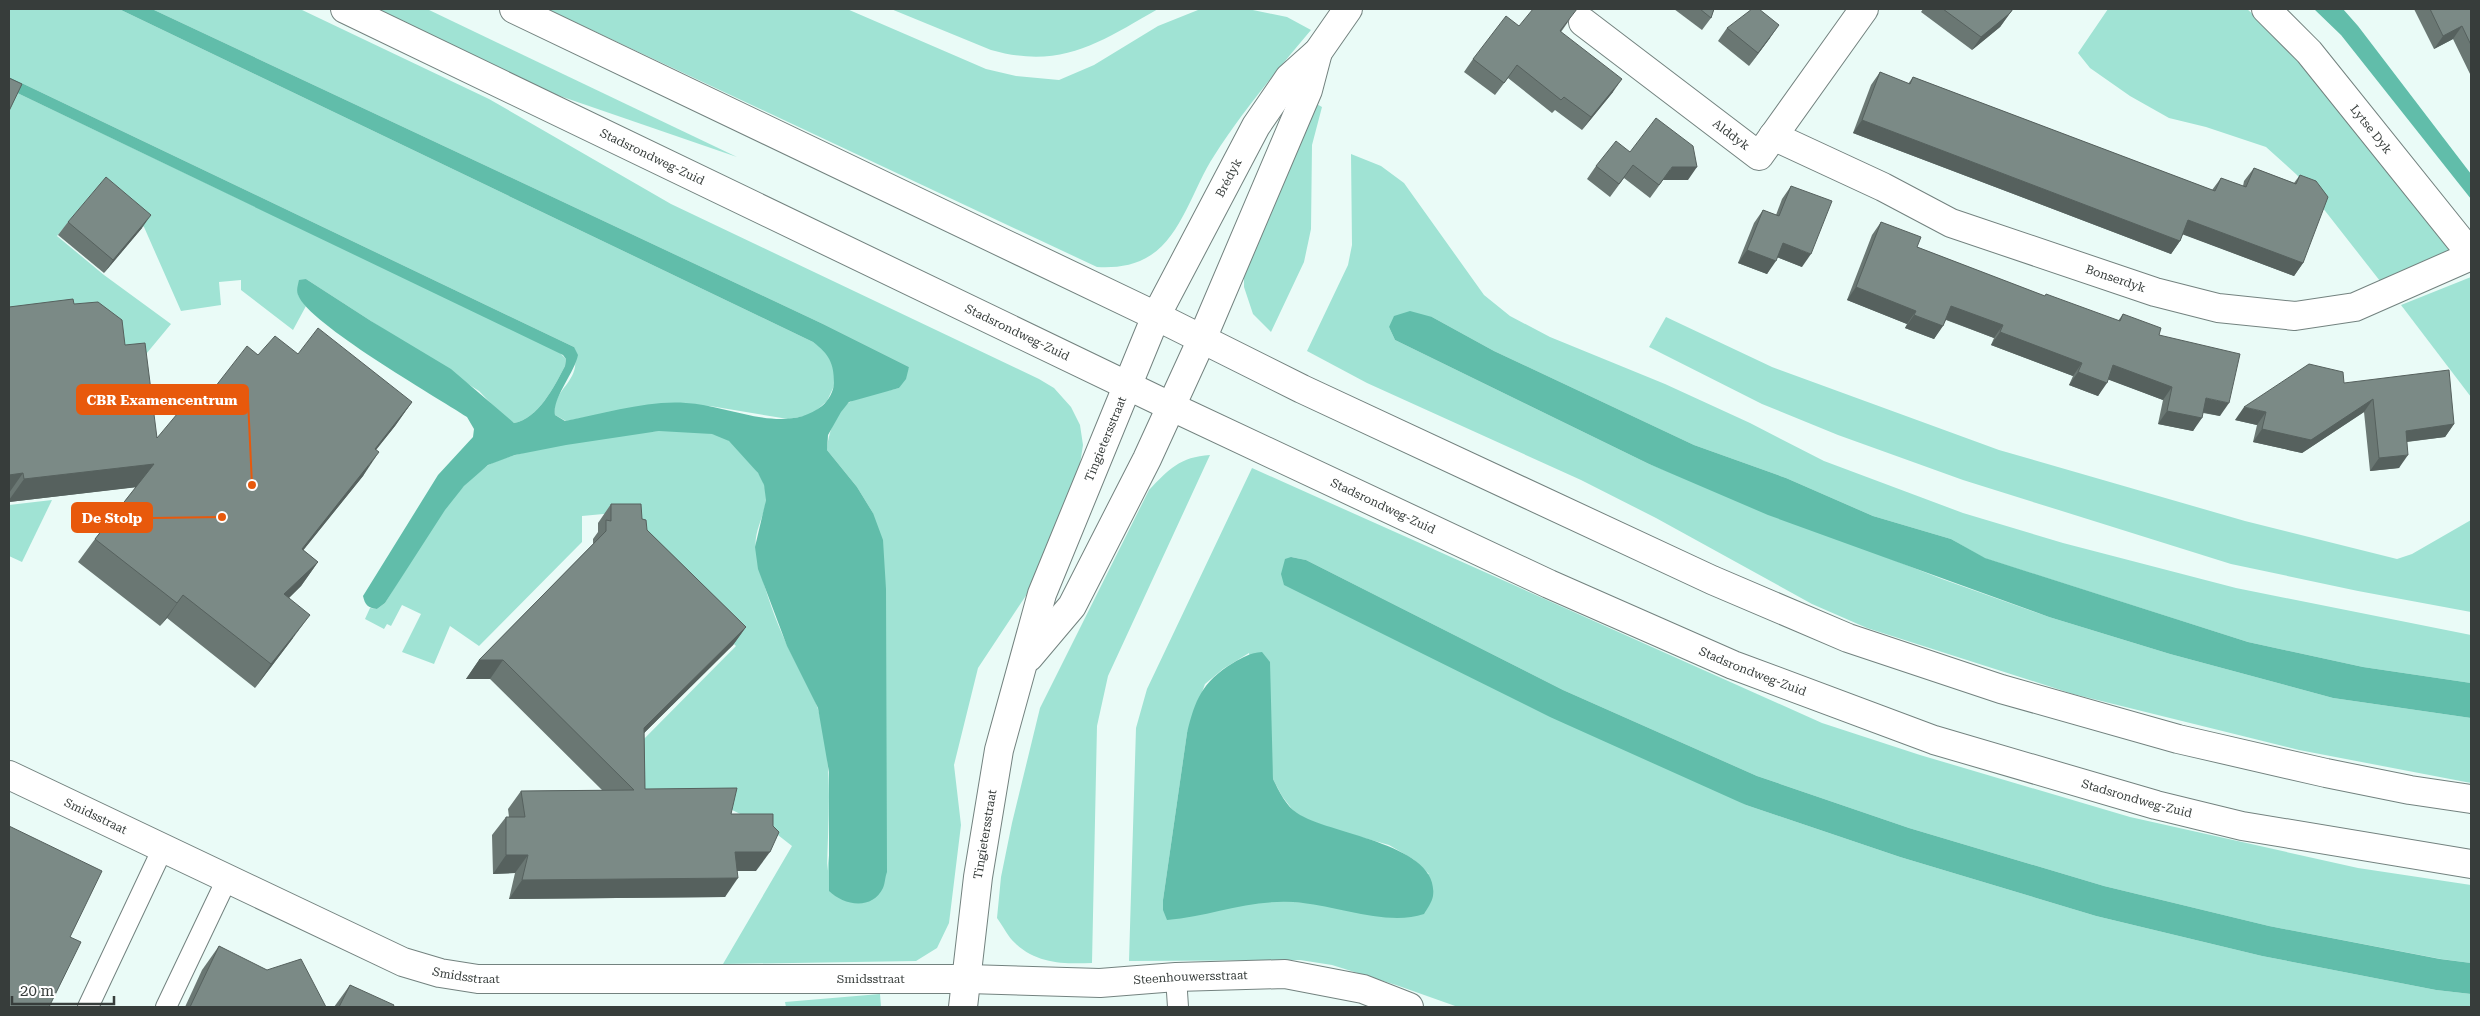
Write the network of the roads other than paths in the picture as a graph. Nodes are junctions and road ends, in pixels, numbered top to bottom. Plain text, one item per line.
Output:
1 (345, 9) edge
2 (514, 9) edge
3 (1348, 9) edge
4 (1864, 9) edge
5 (2266, 9) edge
6 (1583, 22) dead end
7 (1318, 52) junction
8 (1773, 136) junction
9 (2471, 255) edge
10 (1156, 316) junction
11 (1202, 339) junction
12 (1127, 384) junction
13 (1172, 407) junction
14 (1024, 664) junction
15 (9, 775) edge
16 (2471, 799) edge
17 (163, 848) junction
18 (2471, 864) edge
19 (227, 879) junction
20 (1176, 977) junction
21 (968, 979) junction
22 (88, 1007) edge
23 (166, 1007) edge
24 (964, 1007) edge
25 (1178, 1007) edge
26 (1409, 1007) edge

1 - 12 street, Stadsrondweg-Zuid
2 - 10 street
3 - 7 street, Brédyk
4 - 8 street, Alddyk
5 - 9 street, Lytse Dyk
6 - 8 street, Alddyk
7 - 10 street, Brédyk
7 - 11 street, Brédyk
8 - 9 street, Bonserdyk
10 - 11 street
10 - 12 street, Brédyk
11 - 13 street, Brédyk
11 - 16 street
12 - 13 street, Stadsrondweg-Zuid
12 - 14 street, Tingietersstraat
13 - 14 street, Tingietersstraat
13 - 18 street, Stadsrondweg-Zuid
14 - 21 street, Tingietersstraat
15 - 17 street, Smidsstraat
17 - 19 street, Smidsstraat
17 - 22 lane
19 - 21 street, Smidsstraat
19 - 23 lane
20 - 21 street, Steenhouwersstraat
20 - 25 lane
20 - 26 street, Steenhouwersstraat
21 - 24 street, Tingietersstraat

